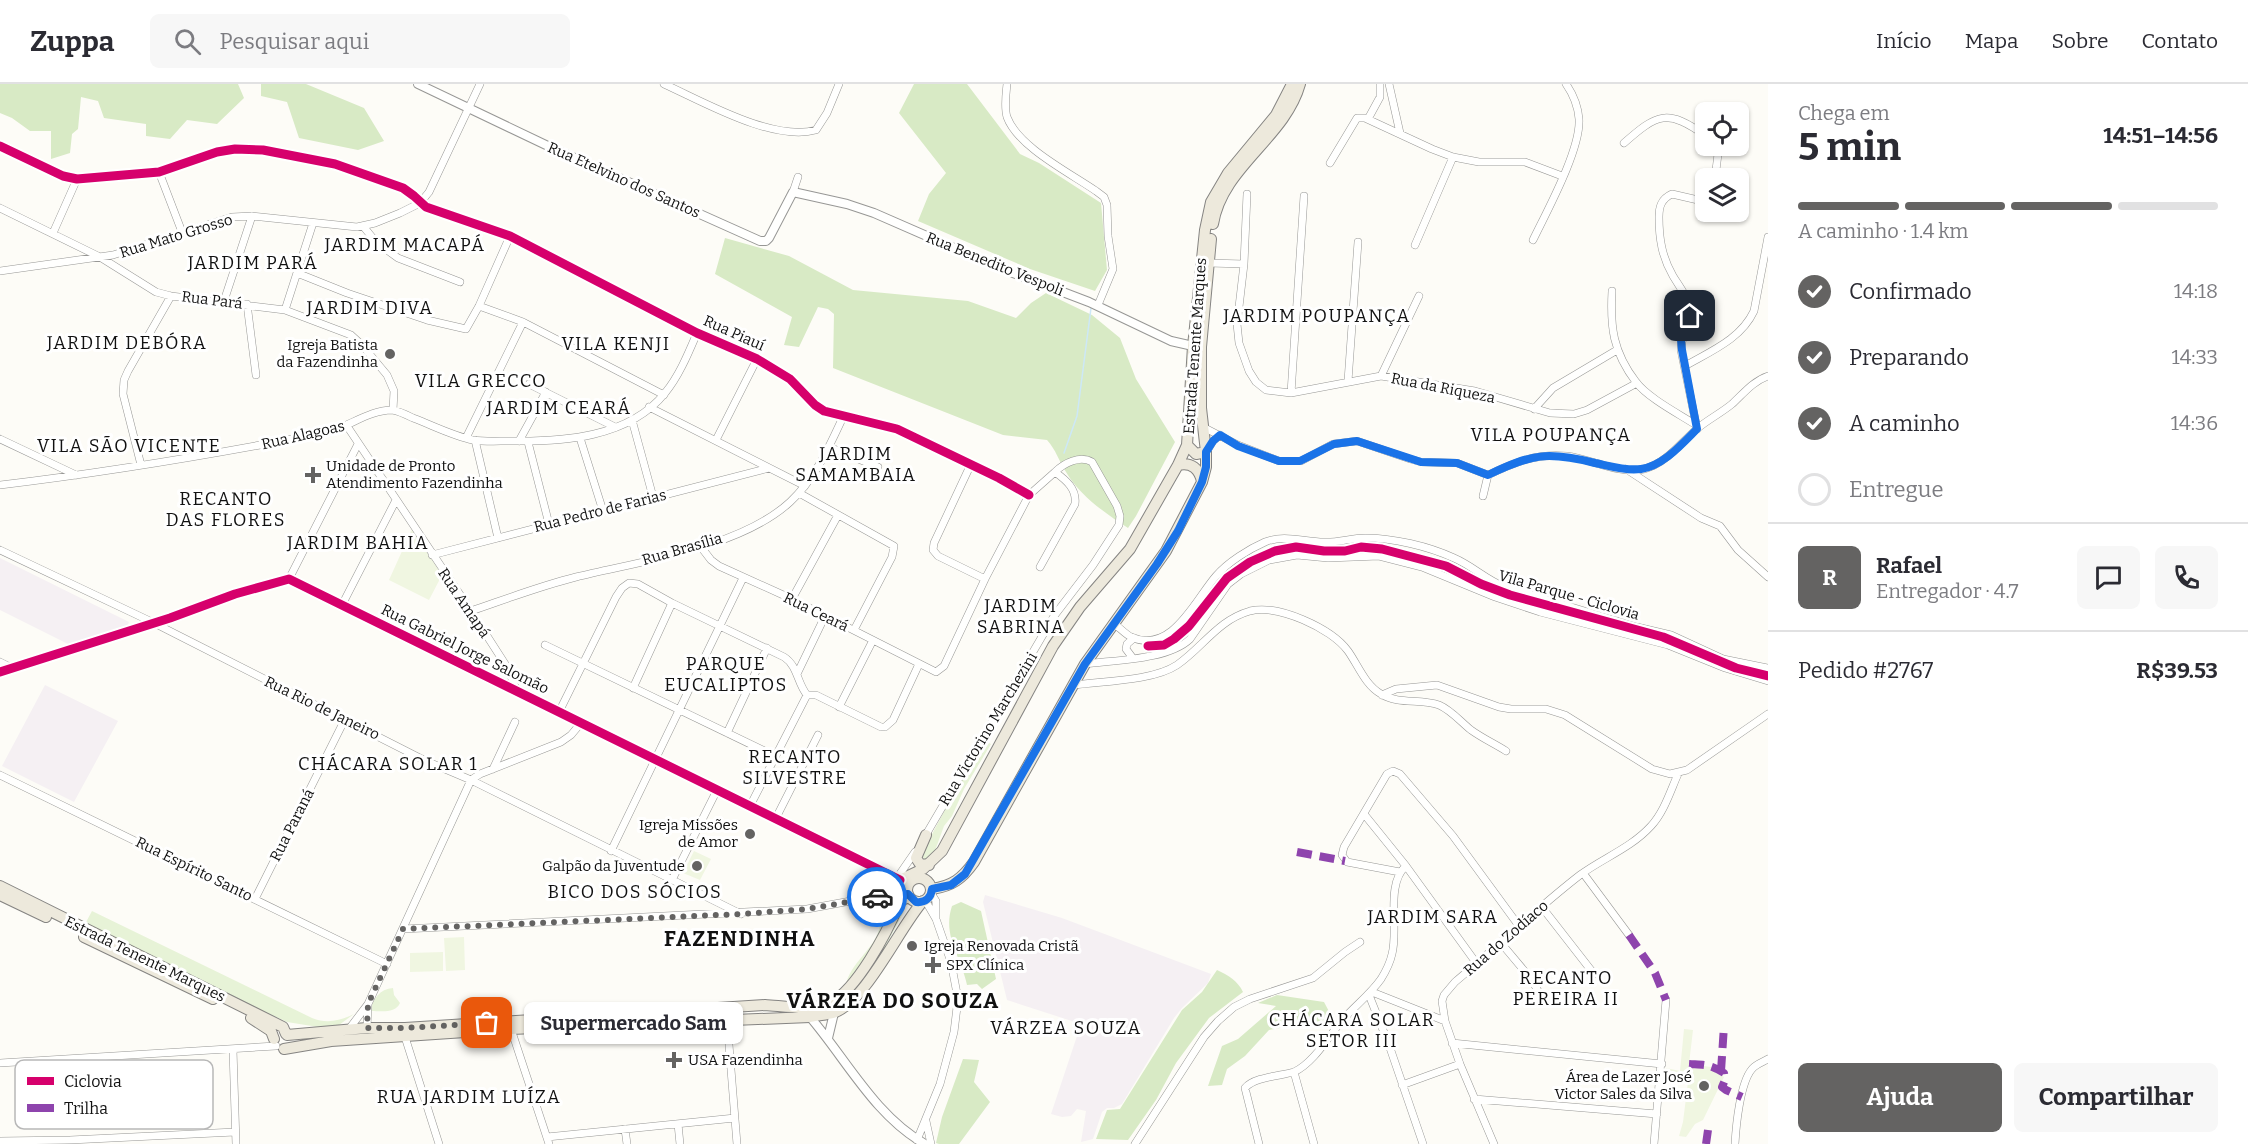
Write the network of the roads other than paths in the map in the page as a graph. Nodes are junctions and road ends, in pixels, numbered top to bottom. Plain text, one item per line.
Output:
1 (418, 84) edge
2 (480, 84) edge
3 (664, 84) edge
4 (839, 84) edge
5 (1007, 84) edge
6 (1292, 84) edge
7 (1300, 84) edge
8 (1380, 84) edge
9 (1389, 84) edge
10 (1566, 84) edge
11 (469, 108) junction
12 (1368, 119) junction
13 (1695, 129) edge
14 (1400, 133) junction
15 (1624, 143) dead end
16 (0, 147) edge
17 (1453, 157) junction
18 (1330, 163) dead end
19 (159, 172) junction
20 (1562, 176) junction
21 (798, 177) dead end
22 (77, 179) junction
23 (793, 192) junction
24 (1247, 194) dead end
25 (1304, 196) dead end
26 (1695, 199) edge
27 (420, 203) junction
28 (0, 208) edge
29 (252, 216) junction
30 (313, 223) junction
31 (363, 225) junction
32 (182, 232) junction
33 (53, 233) junction
34 (510, 236) junction
35 (1768, 237) edge
36 (1533, 240) dead end
37 (1358, 242) dead end
38 (1415, 246) dead end
39 (100, 257) junction
40 (1209, 262) junction
41 (1244, 264) junction
42 (0, 271) edge
43 (297, 273) junction
44 (460, 282) dead end
45 (1612, 291) dead end
46 (171, 296) junction
47 (1419, 296) dead end
48 (224, 301) junction
49 (247, 304) junction
50 (479, 306) junction
51 (1098, 306) junction
52 (285, 310) junction
53 (523, 322) junction
54 (697, 333) junction
55 (1193, 346) junction
56 (1617, 350) junction
57 (757, 359) junction
58 (1685, 366) junction
59 (256, 375) dead end
60 (1381, 376) junction
61 (1768, 376) edge
62 (1348, 381) junction
63 (1637, 383) junction
64 (530, 384) dead end
65 (546, 392) junction
66 (1291, 393) junction
67 (664, 395) junction
68 (649, 407) junction
69 (1534, 409) junction
70 (393, 410) junction
71 (843, 417) junction
72 (632, 420) junction
73 (347, 426) junction
74 (615, 427) junction
75 (1203, 427) junction
76 (1696, 427) junction
77 (1189, 432) junction
78 (1220, 435) junction
79 (466, 438) junction
80 (580, 438) junction
81 (0, 439) edge
82 (475, 440) junction
83 (716, 440) junction
84 (519, 441) junction
85 (528, 442) junction
86 (358, 444) junction
87 (1187, 445) junction
88 (830, 447) junction
89 (1206, 452) junction
90 (52, 464) junction
91 (971, 464) junction
92 (141, 465) junction
93 (1178, 465) junction
94 (878, 467) dead end
95 (769, 468) junction
96 (1626, 469) junction
97 (1055, 472) junction
98 (1488, 475) junction
99 (78, 476) junction
100 (49, 479) junction
101 (1202, 482) junction
102 (0, 485) edge
103 (805, 486) junction
104 (799, 493) junction
105 (1029, 495) junction
106 (1483, 496) dead end
107 (654, 497) junction
108 (396, 500) junction
109 (603, 511) junction
110 (838, 515) junction
111 (549, 524) junction
112 (498, 538) junction
113 (701, 547) junction
114 (0, 550) edge
115 (432, 555) junction
116 (1040, 567) dead end
117 (1768, 577) edge
118 (743, 578) junction
119 (289, 579) junction
120 (985, 579) junction
121 (792, 599) junction
122 (672, 603) junction
123 (342, 605) junction
124 (471, 611) junction
125 (825, 616) junction
126 (152, 622) junction
127 (1113, 623) junction
128 (720, 627) junction
129 (854, 630) junction
130 (1164, 637) junction
131 (1134, 638) junction
132 (873, 640) junction
133 (544, 645) dead end
134 (767, 648) junction
135 (1159, 654) junction
136 (1132, 657) junction
137 (0, 662) edge
138 (584, 664) junction
139 (919, 664) junction
140 (1085, 664) junction
141 (12, 668) junction
142 (1768, 668) edge
143 (0, 672) edge
144 (796, 674) junction
145 (1768, 681) edge
146 (1074, 685) junction
147 (633, 688) junction
148 (517, 692) junction
149 (807, 695) junction
150 (1382, 695) junction
151 (839, 707) junction
152 (679, 710) junction
153 (559, 712) junction
154 (1768, 714) edge
155 (345, 719) junction
156 (515, 722) dead end
157 (581, 723) junction
158 (726, 733) junction
159 (818, 735) dead end
160 (1506, 752) dead end
161 (774, 756) junction
162 (656, 759) junction
163 (493, 769) junction
164 (1678, 774) junction
165 (0, 775) edge
166 (471, 780) junction
167 (717, 790) junction
168 (750, 806) junction
169 (1364, 814) junction
170 (776, 818) junction
171 (926, 835) junction
172 (611, 851) junction
173 (928, 865) junction
174 (1406, 866) junction
175 (1400, 872) junction
176 (1582, 873) junction
177 (906, 877) junction
178 (672, 880) junction
179 (0, 886) edge
180 (906, 894) junction
181 (0, 895) edge
182 (928, 896) junction
183 (255, 899) junction
184 (1541, 906) junction
185 (741, 914) junction
186 (1519, 926) junction
187 (403, 929) junction
188 (1629, 935) dead end
189 (1360, 942) dead end
190 (1501, 943) junction
191 (387, 964) junction
192 (1477, 964) junction
193 (1594, 974) dead end
194 (1538, 991) dead end
195 (1370, 994) junction
196 (1666, 1000) dead end
197 (368, 1004) junction
198 (834, 1013) junction
199 (810, 1017) junction
200 (728, 1020) junction
201 (1445, 1021) junction
202 (367, 1028) junction
203 (511, 1029) junction
204 (287, 1035) junction
205 (347, 1035) junction
206 (405, 1037) junction
207 (828, 1038) junction
208 (1452, 1043) junction
209 (277, 1044) junction
210 (233, 1050) junction
211 (1768, 1059) edge
212 (54, 1060) edge
213 (15, 1062) edge
214 (0, 1063) edge
215 (1460, 1064) junction
216 (1662, 1064) junction
217 (1294, 1072) junction
218 (1402, 1085) junction
219 (1474, 1099) junction
220 (1657, 1114) junction
221 (735, 1118) junction
222 (926, 1121) junction
223 (678, 1124) junction
224 (625, 1129) junction
225 (236, 1132) junction
226 (151, 1140) edge
227 (548, 1141) edge
228 (0, 1142) edge
229 (70, 1142) edge
230 (921, 1142) edge
231 (236, 1144) edge
232 (439, 1144) edge
233 (627, 1144) edge
234 (680, 1144) edge
235 (736, 1144) edge
236 (931, 1144) edge
237 (1135, 1144) edge
238 (1259, 1144) edge
239 (1314, 1144) edge
240 (1423, 1144) edge
241 (1494, 1144) edge
242 (1654, 1144) edge
243 (1735, 1144) edge

1 - 11 street, Rua Etelvino dos Santos
2 - 11 street
3 - 4 street
5 - 51 street
6 - 55 main road, Estrada Tenente Marques
7 - 40 main road, Estrada Tenente Marques
8 - 12 street
9 - 14 street
10 - 20 street
11 - 23 street, Rua Etelvino dos Santos
11 - 27 street
12 - 14 street
12 - 18 street
13 - 15 street
14 - 17 street
16 - 22 street
17 - 20 street
17 - 38 street
19 - 22 street, Rua Piauí
19 - 27 street, Rua Piauí
19 - 32 street
20 - 36 street
21 - 23 street, Rua Etelvino dos Santos
22 - 33 street
23 - 51 street, Rua Benedito Vespoli
24 - 41 street, Rua da Riqueza
25 - 66 street
26 - 58 street
27 - 31 street, Rua Mato Grosso
27 - 34 street, Rua Piauí
28 - 33 street, Rua Pará
29 - 30 street, Rua Mato Grosso
29 - 32 street, Rua Mato Grosso
29 - 48 street
30 - 31 street, Rua Mato Grosso
30 - 43 street
31 - 44 street
32 - 39 street, Rua Mato Grosso
33 - 39 street, Rua Pará
34 - 50 street
34 - 54 street, Rua Piauí
35 - 58 street
37 - 62 street
39 - 42 street, Rua Mato Grosso
39 - 46 street, Rua Pará
40 - 41 street
40 - 75 main road, Estrada Tenente Marques
41 - 66 street, Rua da Riqueza
43 - 50 street
43 - 52 street
45 - 56 street
46 - 48 street, Rua Pará
46 - 92 street
47 - 60 street
48 - 49 street, Rua Pará
49 - 52 street, Rua Pará
49 - 59 street
50 - 53 street
51 - 55 street, Rua Benedito Vespoli
52 - 70 street, Rua Pará
53 - 67 street
53 - 79 street
54 - 57 street, Rua Piauí
54 - 67 street
55 - 77 main road, Estrada Tenente Marques
56 - 63 street
56 - 69 street
57 - 71 street, Rua Piauí
57 - 83 street
58 - 76 street
60 - 62 street, Rua da Riqueza
60 - 69 street, Rua da Riqueza
61 - 76 street
62 - 66 street, Rua da Riqueza
63 - 69 street, Rua da Riqueza
63 - 76 street
64 - 65 street
65 - 74 street
65 - 84 street
67 - 68 street
68 - 72 street
68 - 83 street
70 - 73 street, Rua Alagoas
70 - 79 street
71 - 88 street, Rua Brasília
71 - 91 street, Rua Piauí
72 - 74 street
72 - 107 street
73 - 86 street, Rua Amapá
73 - 92 street, Rua Alagoas
74 - 80 street
75 - 77 main road
75 - 78 street
75 - 89 main road, Estrada Tenente Marques
76 - 96 street
77 - 87 main road, Estrada Tenente Marques
78 - 89 street
78 - 98 street
79 - 82 street
80 - 85 street
80 - 109 street
81 - 90 street
82 - 84 street
82 - 112 street
83 - 95 street
84 - 85 street
85 - 111 street
86 - 108 street, Rua Amapá
86 - 119 street
87 - 89 main road
87 - 93 main road, Estrada Tenente Marques
88 - 94 street
88 - 103 street, Rua Brasília
89 - 101 main road, Estrada Tenente Marques
90 - 99 street
90 - 100 street
91 - 105 street, Rua Piauí
91 - 120 street
92 - 99 street, Rua Alagoas
93 - 101 main road
93 - 173 main road, Estrada Tenente Marques
95 - 103 street
95 - 107 street, Rua Pedro de Farias
96 - 98 street
96 - 117 street
97 - 105 street
97 - 116 street
97 - 171 street, Rua Victorino Marchezini
98 - 106 street
99 - 100 street, Rua Alagoas
100 - 102 street, Rua Alagoas
101 - 127 main road, Estrada Tenente Marques
103 - 104 street, Rua Brasília
104 - 110 street
104 - 113 street, Rua Brasília
105 - 120 street
107 - 109 street, Rua Pedro de Farias
108 - 115 street, Rua Amapá
108 - 123 street
109 - 111 street, Rua Pedro de Farias
110 - 121 street
110 - 129 street
111 - 112 street, Rua Pedro de Farias
112 - 115 street, Rua Pedro de Farias
113 - 118 street, Rua Ceará
113 - 124 street, Rua Brasília
114 - 126 street, Rua Rio de Janeiro
115 - 124 street, Rua Amapá
118 - 121 street, Rua Ceará
118 - 128 street
119 - 123 street, Rua Gabriel Jorge Salomão
119 - 126 street
120 - 139 street, Rua Ceará
121 - 125 street, Rua Ceará
122 - 128 street
122 - 138 street
122 - 147 street
123 - 148 street, Rua Gabriel Jorge Salomão
124 - 148 street, Rua Amapá
125 - 129 street, Rua Ceará
125 - 144 street
126 - 141 street
126 - 155 street, Rua Rio de Janeiro
127 - 131 street
127 - 140 main road, Estrada Tenente Marques
128 - 134 street
128 - 152 street
129 - 132 street, Rua Ceará
130 - 131 street
130 - 135 street
130 - 142 street
131 - 136 street
132 - 139 street, Rua Ceará
132 - 151 street
133 - 138 street
134 - 144 street
134 - 158 street
135 - 136 street
135 - 145 street
136 - 140 street
137 - 141 street
138 - 147 street
138 - 153 street
139 - 151 street
140 - 146 main road, Estrada Tenente Marques
141 - 143 street
144 - 149 street
146 - 150 street
146 - 182 main road, Estrada Tenente Marques
147 - 152 street
148 - 153 street, Rua Gabriel Jorge Salomão
149 - 151 street
149 - 161 street
150 - 160 street
150 - 164 street
152 - 158 street
152 - 162 street
153 - 157 street, Rua Gabriel Jorge Salomão
154 - 164 street
155 - 166 street, Rua Rio de Janeiro
155 - 183 street, Rua Paraná
156 - 163 street
157 - 162 street, Rua Gabriel Jorge Salomão
157 - 163 street
158 - 161 street
159 - 170 street
161 - 168 street
162 - 167 street, Rua Gabriel Jorge Salomão
162 - 172 street
163 - 166 street
164 - 176 street, Rua do Zodíaco
165 - 183 street, Rua Espírito Santo
166 - 172 street, Rua Rio de Janeiro
166 - 187 street
167 - 168 street, Rua Gabriel Jorge Salomão
167 - 178 street
168 - 170 street, Rua Gabriel Jorge Salomão
169 - 174 street
169 - 175 street
169 - 186 street
170 - 177 street, Rua Gabriel Jorge Salomão
171 - 173 main road
171 - 177 street, Rua Victorino Marchezini
172 - 178 street, Rua Rio de Janeiro
173 - 177 main road, Estrada Tenente Marques
174 - 175 street
174 - 192 street
175 - 195 street
176 - 184 street, Rua do Zodíaco
176 - 188 street
177 - 180 main road
177 - 180 main road, Estrada Tenente Marques
177 - 182 main road
178 - 185 street, Rua Rio de Janeiro
179 - 204 main road, Estrada Tenente Marques
180 - 182 main road
180 - 185 street
180 - 202 main road, Estrada Tenente Marques
181 - 209 main road, Estrada Tenente Marques
182 - 198 main road
182 - 222 street
183 - 191 street, Rua Espírito Santo
184 - 186 street, Rua do Zodíaco
184 - 193 street
185 - 187 street
186 - 190 street, Rua do Zodíaco
187 - 191 street
189 - 237 street
190 - 192 street, Rua do Zodíaco
190 - 194 street
191 - 197 street
192 - 201 street, Rua do Zodíaco
195 - 201 street
195 - 217 street
195 - 218 street
196 - 216 street
197 - 202 street
197 - 205 street
198 - 199 main road
198 - 207 street
199 - 200 main road
199 - 207 street
200 - 203 main road
200 - 221 street
201 - 208 street, Rua do Zodíaco
202 - 205 main road
203 - 206 main road
203 - 227 street
204 - 205 main road
204 - 209 main road
205 - 206 main road
205 - 209 main road
206 - 232 street
207 - 230 street
208 - 215 street, Rua do Zodíaco
208 - 216 street
209 - 210 street
210 - 212 street
210 - 225 street
211 - 243 street
213 - 214 street
215 - 218 street
215 - 219 street, Rua do Zodíaco
216 - 220 street
217 - 238 street
217 - 239 street
218 - 240 street
219 - 220 street
219 - 241 street, Rua do Zodíaco
220 - 242 street
221 - 223 street
221 - 235 street
222 - 230 street
222 - 236 street
223 - 224 street
223 - 234 street
224 - 227 street
224 - 233 street
225 - 226 street
225 - 231 street
226 - 229 street
228 - 229 street

